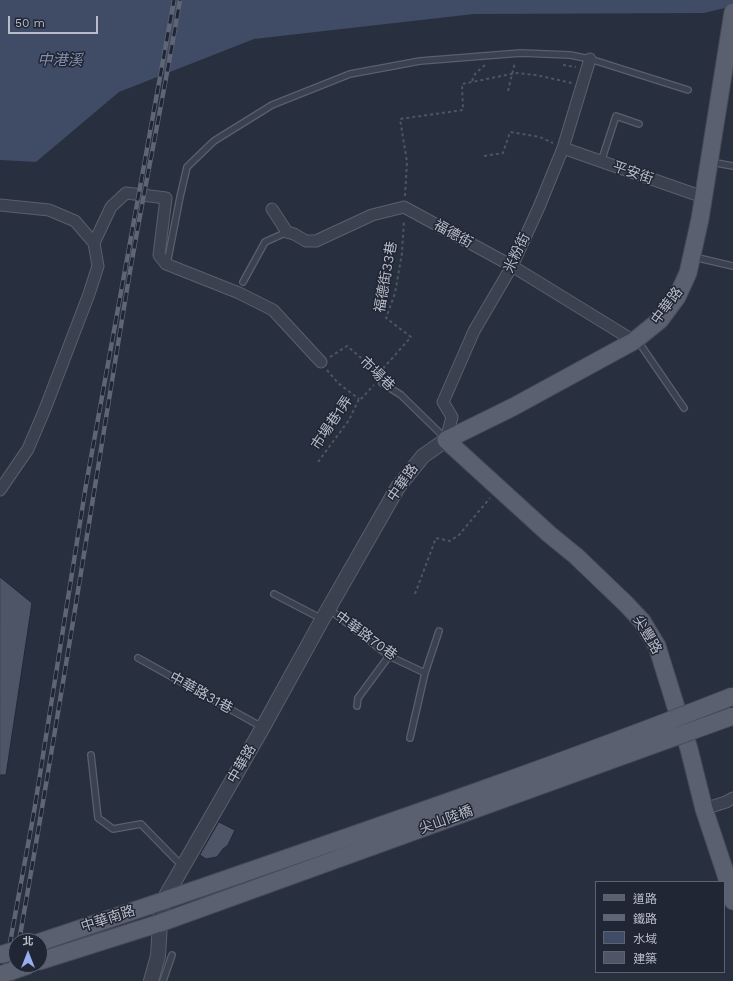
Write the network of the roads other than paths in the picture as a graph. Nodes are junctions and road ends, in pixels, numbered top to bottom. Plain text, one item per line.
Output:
1 (733, 12) edge
2 (590, 59) junction
3 (688, 90) dead end
4 (639, 124) dead end
5 (563, 148) junction
6 (709, 161) junction
7 (601, 162) junction
8 (733, 166) edge
9 (703, 197) junction
10 (0, 205) edge
11 (272, 209) dead end
12 (287, 232) junction
13 (94, 243) junction
14 (692, 256) junction
15 (166, 264) junction
16 (512, 266) junction
17 (733, 266) edge
18 (243, 282) dead end
19 (634, 341) junction
20 (321, 362) road end
21 (382, 383) road end
22 (684, 408) dead end
23 (446, 440) junction
24 (0, 490) edge
25 (274, 594) dead end
26 (325, 614) junction
27 (439, 631) dead end
28 (389, 656) junction
29 (138, 658) dead end
30 (425, 673) junction
31 (733, 696) edge
32 (357, 706) dead end
33 (733, 716) edge
34 (263, 727) junction
35 (410, 738) dead end
36 (91, 755) dead end
37 (733, 798) edge
38 (704, 809) junction
39 (183, 868) junction
40 (163, 901) junction
41 (733, 901) edge
42 (160, 923) junction
43 (48, 939) edge
44 (172, 955) dead end
45 (48, 959) edge
46 (151, 981) edge
47 (162, 981) edge

1 - 6 main road, 中華路
2 - 3 lane
2 - 5 street, 米粉街
2 - 15 lane
4 - 7 lane
5 - 7 street, 平安街
5 - 16 street, 米粉街
6 - 8 lane
6 - 9 main road, 中華路
7 - 9 street, 平安街
9 - 14 main road, 中華路
10 - 13 street
11 - 12 street
12 - 16 street, 福德街
12 - 18 lane
13 - 15 street
13 - 24 street
14 - 17 lane
14 - 19 main road, 中華路
15 - 20 street
16 - 19 street, 福德街
16 - 23 street, 米粉街
19 - 22 lane
19 - 23 main road, 中華路
21 - 23 lane, 市場巷
23 - 26 street, 中華路
23 - 38 main road, 尖豐路
25 - 26 lane, 中華路70巷
26 - 28 lane, 中華路70巷
26 - 34 street, 中華路
27 - 30 lane
28 - 30 lane, 中華路70巷
28 - 32 lane
29 - 34 lane, 中華路31巷
30 - 35 lane
31 - 40 main road, 尖山陸橋, bridge
33 - 42 main road, 尖山陸橋, bridge
34 - 39 street, 中華路
36 - 39 lane
37 - 38 street
38 - 41 main road, 尖豐路
39 - 40 street, 中華路
40 - 42 street, 中華路
40 - 43 main road, 中華南路
42 - 45 main road, 中華南路
42 - 46 street, 中華路
44 - 47 lane

